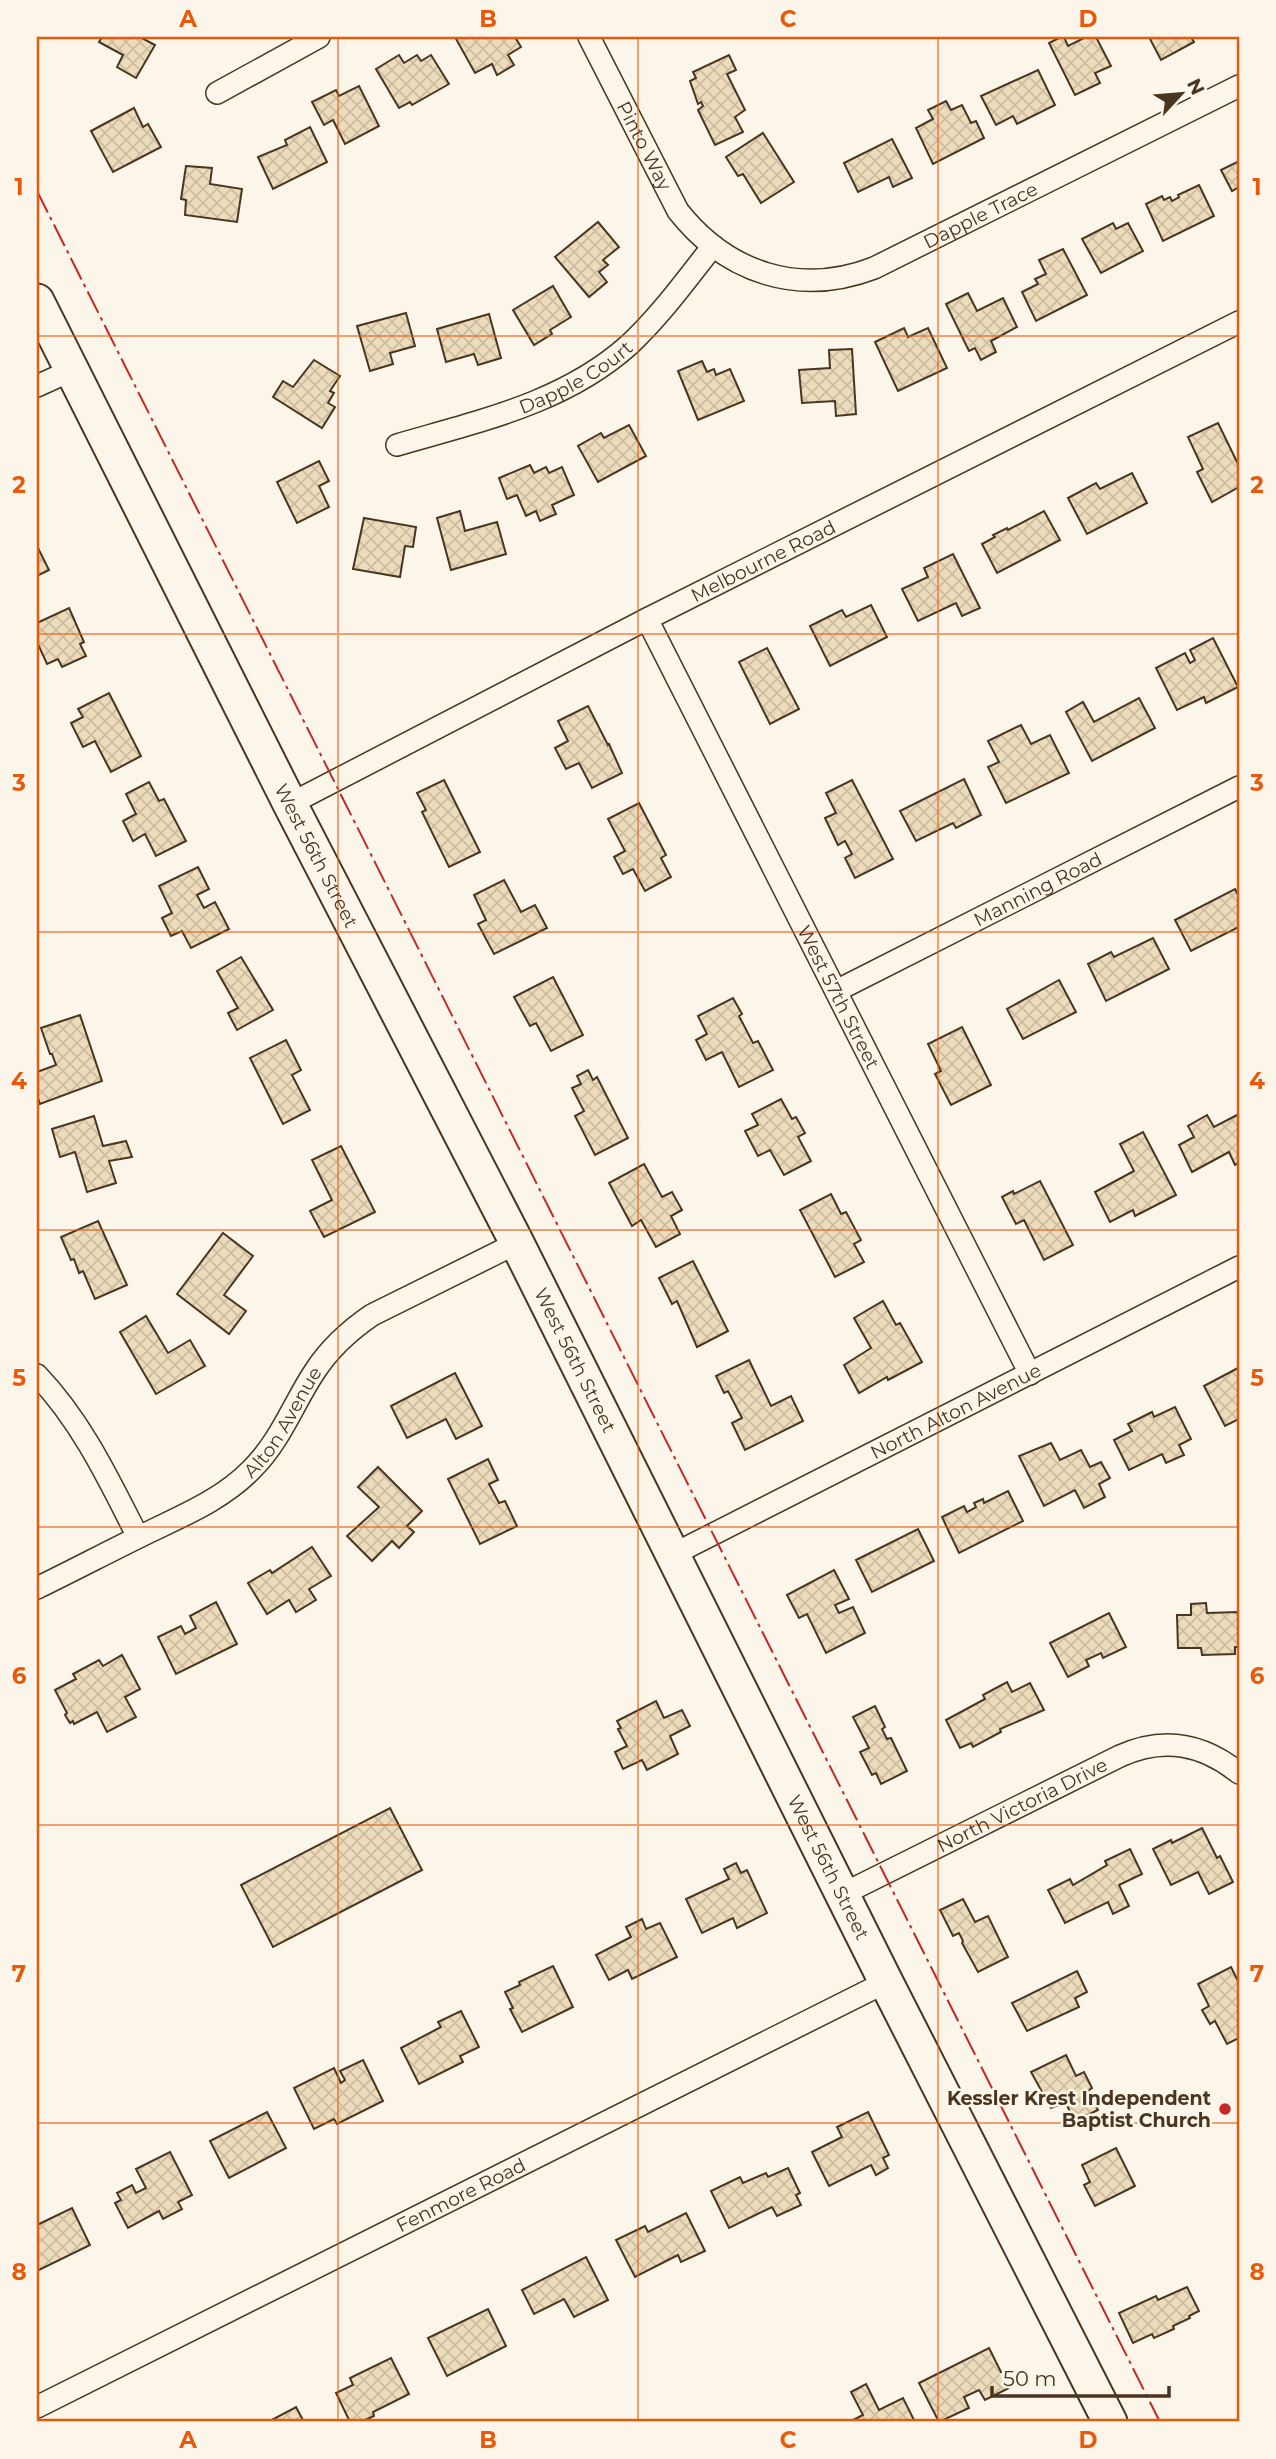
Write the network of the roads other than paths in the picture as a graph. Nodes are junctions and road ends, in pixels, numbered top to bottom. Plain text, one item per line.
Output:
1 (319, 37) edge
2 (589, 37) edge
3 (1239, 86) edge
4 (217, 93) dead end
5 (713, 246) junction
6 (37, 301) edge
7 (1239, 322) edge
8 (70, 371) junction
9 (37, 386) edge
10 (397, 445) dead end
11 (647, 619) junction
12 (1239, 787) edge
13 (290, 804) junction
14 (836, 991) junction
15 (517, 1243) junction
16 (1239, 1268) edge
17 (1030, 1374) junction
18 (37, 1376) edge
19 (138, 1537) junction
20 (673, 1555) junction
21 (37, 1588) edge
22 (1239, 1773) edge
23 (843, 1895) junction
24 (887, 1982) junction
25 (37, 2407) edge
26 (1110, 2422) edge

1 - 4 street
2 - 5 street, Pinto Way
3 - 5 street, Dapple Trace
5 - 10 street, Dapple Court
6 - 8 main road, West 56th Street
7 - 11 street, Melbourne Road
8 - 9 street
8 - 13 main road, West 56th Street
11 - 13 street, Melbourne Road
11 - 14 street, West 57th Street
12 - 14 street, Manning Road
13 - 15 main road, West 56th Street
14 - 17 street, West 57th Street
15 - 19 street, Alton Avenue
15 - 20 main road, West 56th Street
16 - 17 street, North Alton Avenue
17 - 20 street, North Alton Avenue
18 - 19 street
19 - 21 street, Alton Avenue
20 - 23 main road, West 56th Street
22 - 23 street, North Victoria Drive
23 - 24 main road, West 56th Street
24 - 25 street, Fenmore Road
24 - 26 main road, West 56th Street

